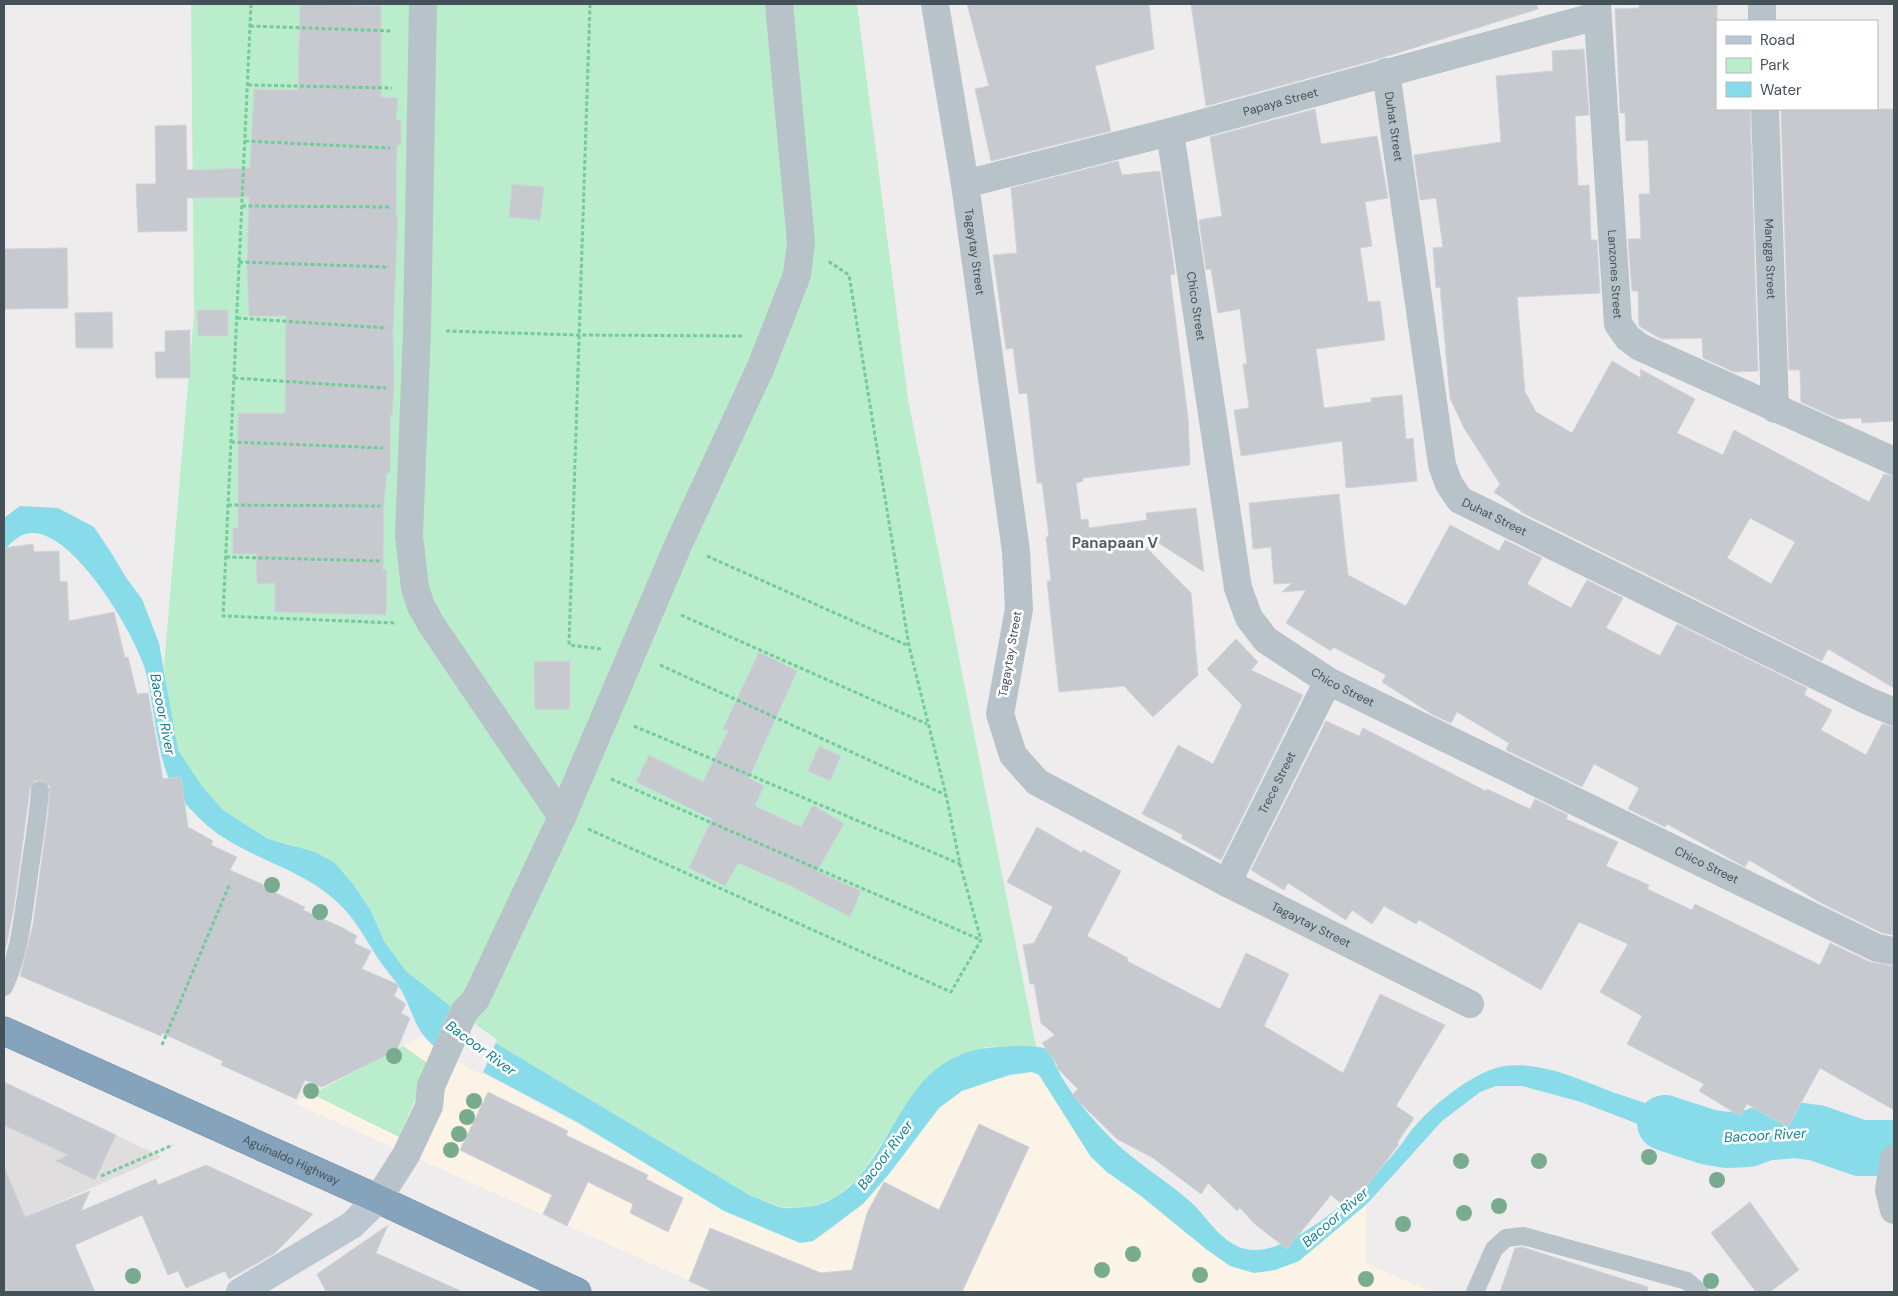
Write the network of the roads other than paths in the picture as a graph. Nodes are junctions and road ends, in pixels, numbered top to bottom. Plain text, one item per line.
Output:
1 (423, 4) edge
2 (779, 4) edge
3 (935, 4) edge
4 (1762, 4) edge
5 (1597, 10) edge
6 (1762, 20) edge
7 (1386, 72) junction
8 (1765, 110) edge
9 (1170, 132) junction
10 (965, 184) junction
11 (1775, 409) junction
12 (1894, 461) edge
13 (1328, 681) junction
14 (1894, 712) edge
15 (40, 790) dead end
16 (562, 817) junction
17 (1227, 883) junction
18 (1894, 950) edge
19 (4, 987) edge
20 (1470, 1004) dead end
21 (4, 1031) edge
22 (1893, 1165) edge
23 (378, 1199) junction
24 (1894, 1210) edge
25 (240, 1292) edge
26 (577, 1292) edge
27 (1475, 1292) edge
28 (1700, 1292) edge

1 - 16 street
2 - 16 street
3 - 10 street, Tagaytay Street
4 - 6 street
5 - 7 street, Papaya Street
5 - 11 street, Lanzones Street
7 - 9 street, Papaya Street
7 - 14 street, Duhat Street
8 - 11 street, Mangga Street
9 - 10 street, Papaya Street
9 - 13 street, Chico Street
10 - 17 street, Tagaytay Street
11 - 12 street, Lanzones Street
13 - 17 street, Trece Street
13 - 18 street, Chico Street
15 - 19 lane
16 - 23 street
17 - 20 street, Tagaytay Street
21 - 23 highway, Aguinaldo Highway
22 - 24 street
23 - 25 street
23 - 26 highway, Aguinaldo Highway
27 - 28 lane

